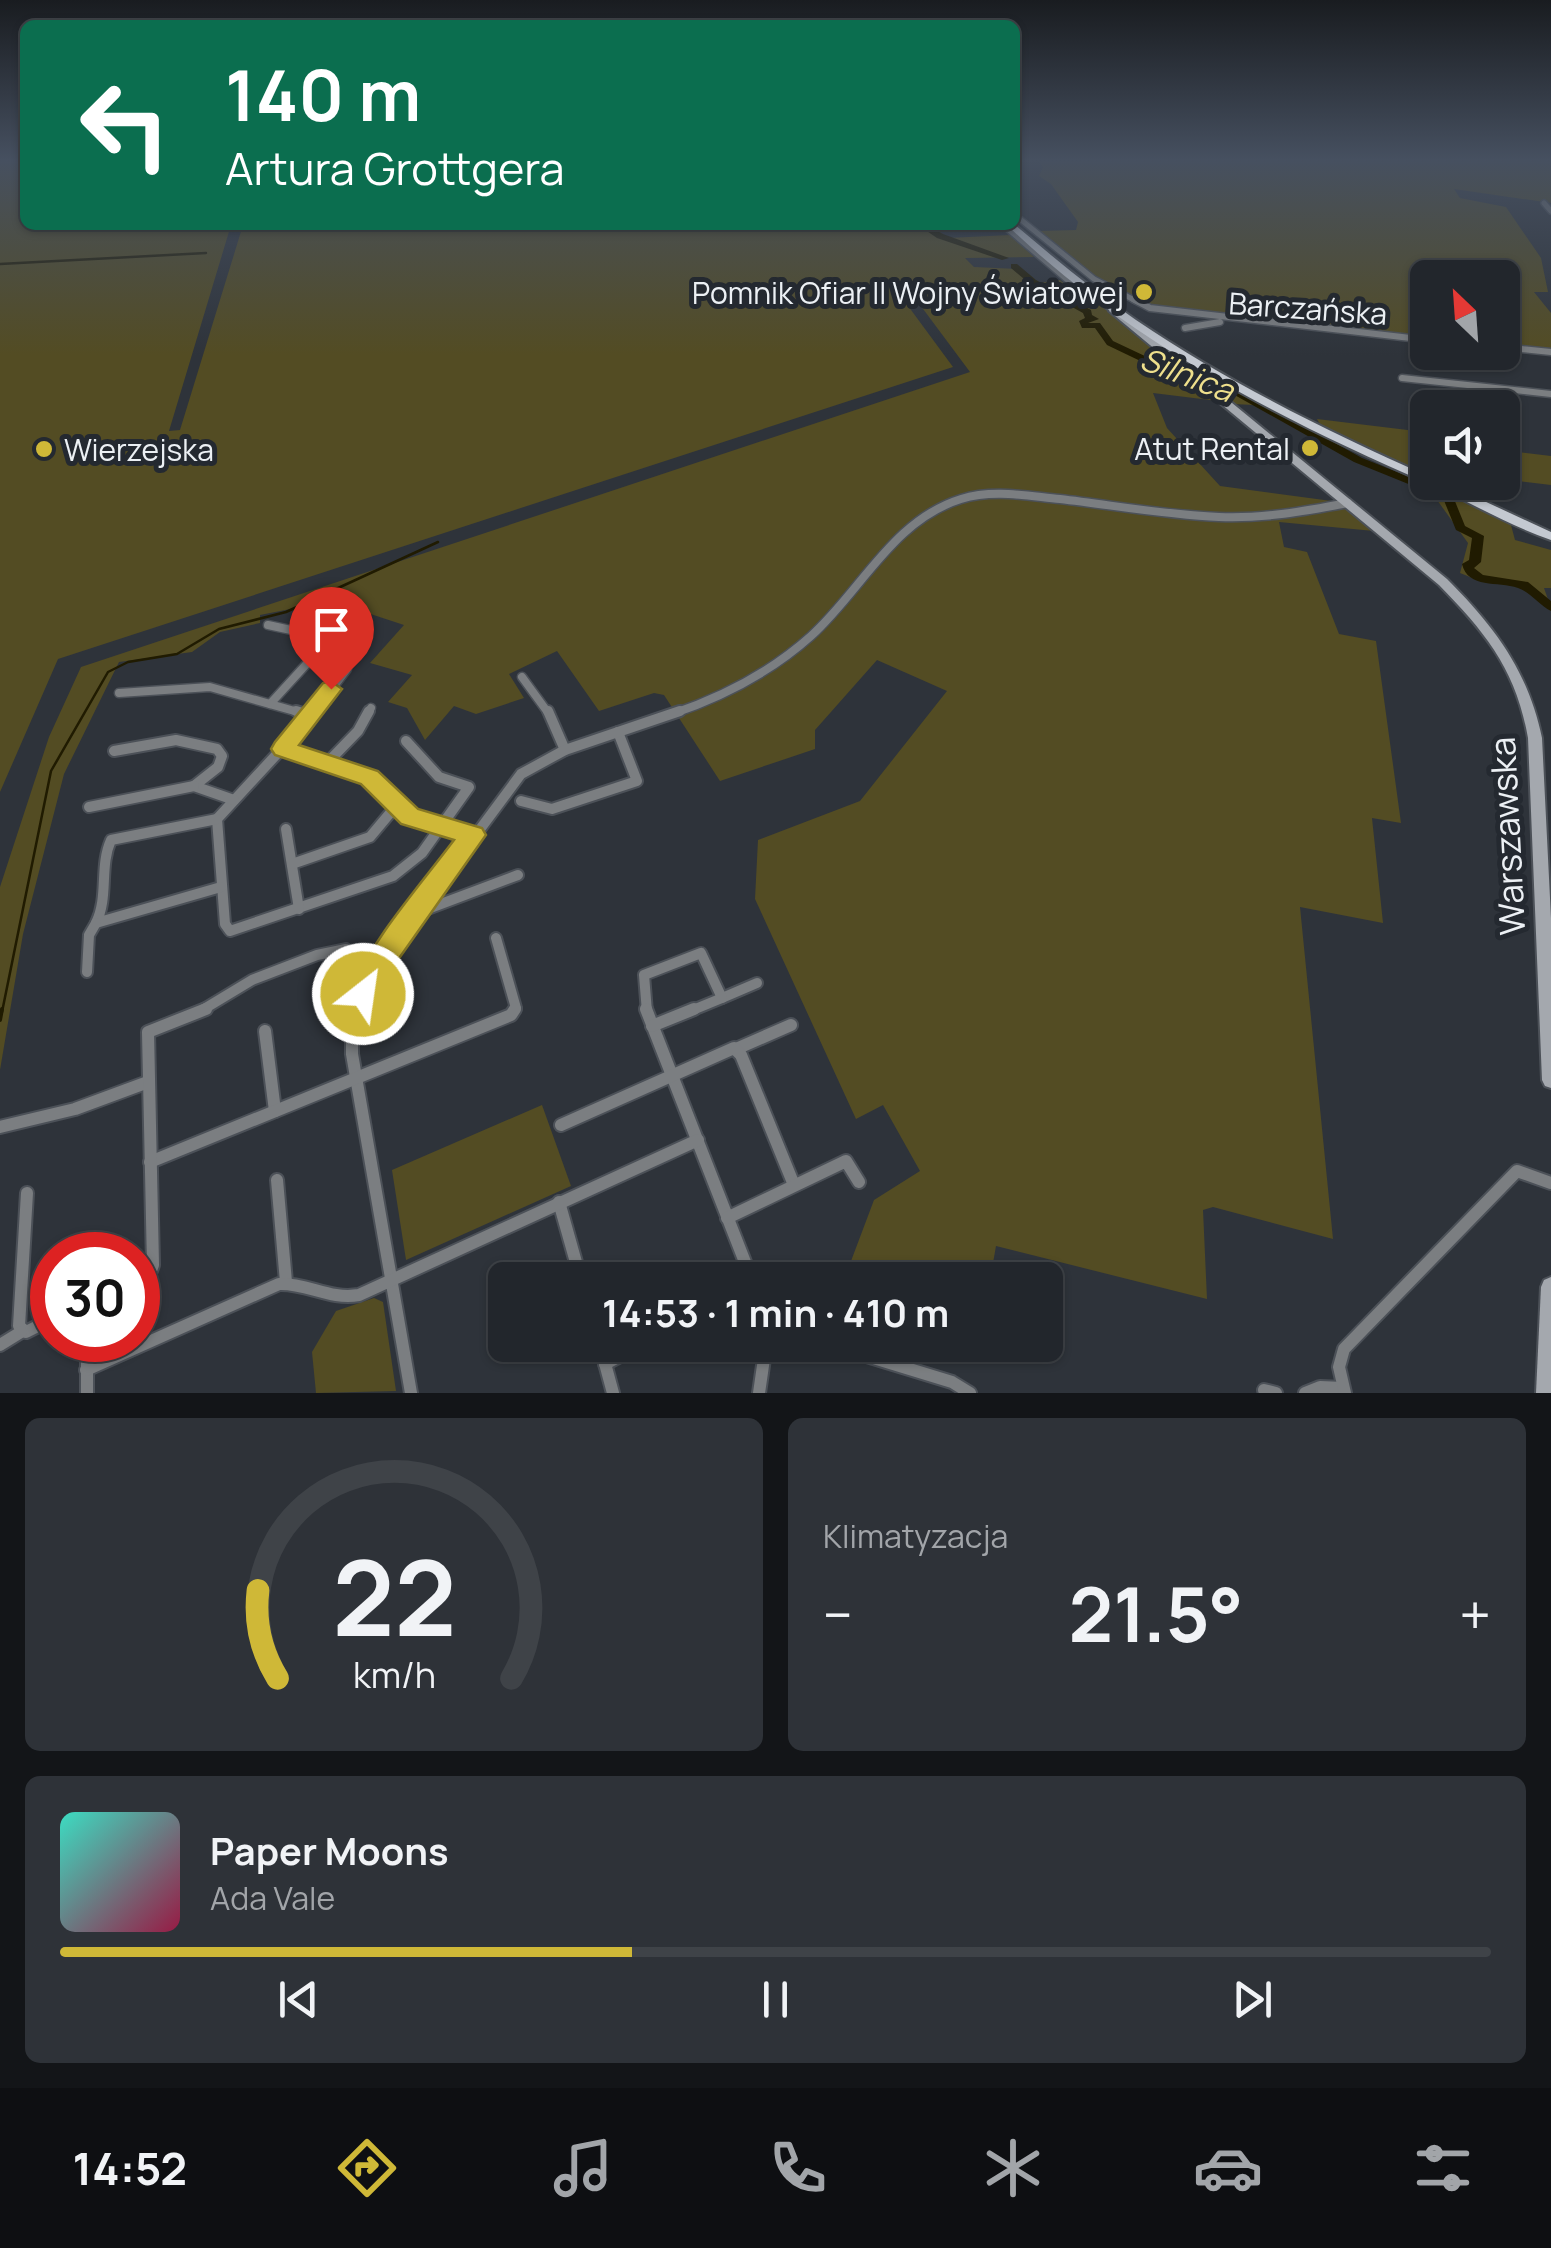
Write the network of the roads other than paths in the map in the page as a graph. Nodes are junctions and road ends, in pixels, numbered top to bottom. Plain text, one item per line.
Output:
1 (1020, 225) edge
2 (1020, 226) edge
3 (1009, 230) edge
4 (1048, 298) dead end
5 (1057, 299) joint
6 (1079, 300) junction
7 (1112, 300) junction
8 (1226, 319) junction
9 (1185, 328) dead end
10 (1410, 338) edge
11 (1520, 349) edge
12 (1183, 351) junction
13 (1548, 351) edge
14 (1551, 363) edge
15 (1211, 371) junction
16 (1193, 376) junction
17 (1402, 378) dead end
18 (1551, 394) edge
19 (1319, 428) junction
20 (1410, 471) edge
21 (1472, 500) edge
22 (1348, 504) junction
23 (1551, 536) edge
24 (268, 625) dead end
25 (820, 627) junction
26 (832, 632) dead end
27 (346, 669) dead end
28 (522, 677) dead end
29 (119, 693) dead end
30 (270, 704) junction
31 (371, 708) dead end
32 (312, 716) junction
33 (618, 732) junction
34 (406, 741) dead end
35 (283, 749) junction
36 (565, 750) junction
37 (114, 751) dead end
38 (328, 762) junction
39 (194, 786) junction
40 (234, 800) junction
41 (520, 801) dead end
42 (396, 806) junction
43 (90, 807) dead end
44 (218, 819) junction
45 (442, 827) junction
46 (286, 829) dead end
47 (473, 835) junction
48 (292, 864) junction
49 (518, 875) dead end
50 (222, 887) junction
51 (299, 909) junction
52 (417, 913) junction
53 (96, 923) junction
54 (496, 938) dead end
55 (346, 949) dead end
56 (86, 972) dead end
57 (757, 983) dead end
58 (722, 998) junction
59 (791, 1025) dead end
60 (652, 1026) junction
61 (265, 1032) dead end
62 (736, 1049) junction
63 (1550, 1052) edge
64 (670, 1075) junction
65 (356, 1078) junction
66 (1551, 1080) edge
67 (148, 1082) junction
68 (275, 1110) junction
69 (561, 1125) dead end
70 (0, 1127) edge
71 (698, 1140) junction
72 (150, 1162) junction
73 (277, 1180) dead end
74 (859, 1182) dead end
75 (1551, 1182) edge
76 (794, 1186) junction
77 (26, 1193) dead end
78 (559, 1202) junction
79 (727, 1218) junction
80 (152, 1232) edge
81 (576, 1262) edge
82 (745, 1262) edge
83 (392, 1280) junction
84 (286, 1282) junction
85 (1551, 1287) edge
86 (30, 1329) edge
87 (21, 1332) junction
88 (0, 1345) edge
89 (86, 1362) edge
90 (609, 1362) edge
91 (764, 1362) edge
92 (887, 1362) edge
93 (605, 1364) joint
94 (86, 1370) junction
95 (1344, 1391) edge
96 (87, 1393) edge
97 (410, 1393) edge
98 (613, 1393) edge
99 (759, 1393) edge
100 (970, 1393) edge
101 (1305, 1393) edge
102 (1546, 1393) edge

1 - 7 street
2 - 7 main road
3 - 6 street
4 - 5 street
5 - 6 street
6 - 7 street
7 - 8 street
7 - 12 main road
7 - 16 street, Warszawska
8 - 9 street, Barczańska
8 - 10 street, Barczańska
11 - 13 street
12 - 15 main road
12 - 16 street
12 - 19 main road
13 - 14 street
15 - 16 street
15 - 19 main road
16 - 22 street, Warszawska
17 - 18 street
19 - 20 main road
21 - 23 main road
22 - 25 street
22 - 63 street, Warszawska
24 - 30 street
25 - 26 street
25 - 33 street
27 - 32 street
28 - 36 street
29 - 30 street
30 - 32 street
31 - 38 street
32 - 35 street
33 - 36 street
33 - 41 street
34 - 45 street
35 - 38 street
35 - 40 street
36 - 47 street
37 - 39 street
38 - 42 street
39 - 40 street
39 - 43 street
40 - 44 street
42 - 45 street
42 - 48 street
44 - 50 street
44 - 53 street
45 - 47 street
45 - 51 street
46 - 48 street
47 - 52 street
48 - 51 street
49 - 52 street
50 - 51 street
50 - 53 street
52 - 65 street
53 - 56 street
54 - 65 street
55 - 67 street
57 - 58 street
58 - 60 street
58 - 60 street
59 - 62 street
60 - 64 street
61 - 68 street
62 - 64 street
62 - 76 street
63 - 66 street, Warszawska
64 - 69 street
64 - 71 street
65 - 68 street
65 - 83 street
67 - 70 street
67 - 72 street
68 - 72 street
71 - 78 street
71 - 79 street
72 - 80 street
73 - 84 street
74 - 76 street
75 - 95 street
76 - 79 street
77 - 87 street
78 - 81 street
78 - 83 street
79 - 82 street
83 - 84 street
83 - 97 street
84 - 94 street
85 - 102 street
86 - 87 street
87 - 88 street
89 - 94 street
90 - 93 street
91 - 99 street
92 - 100 street
93 - 98 street
94 - 96 street
95 - 101 street

